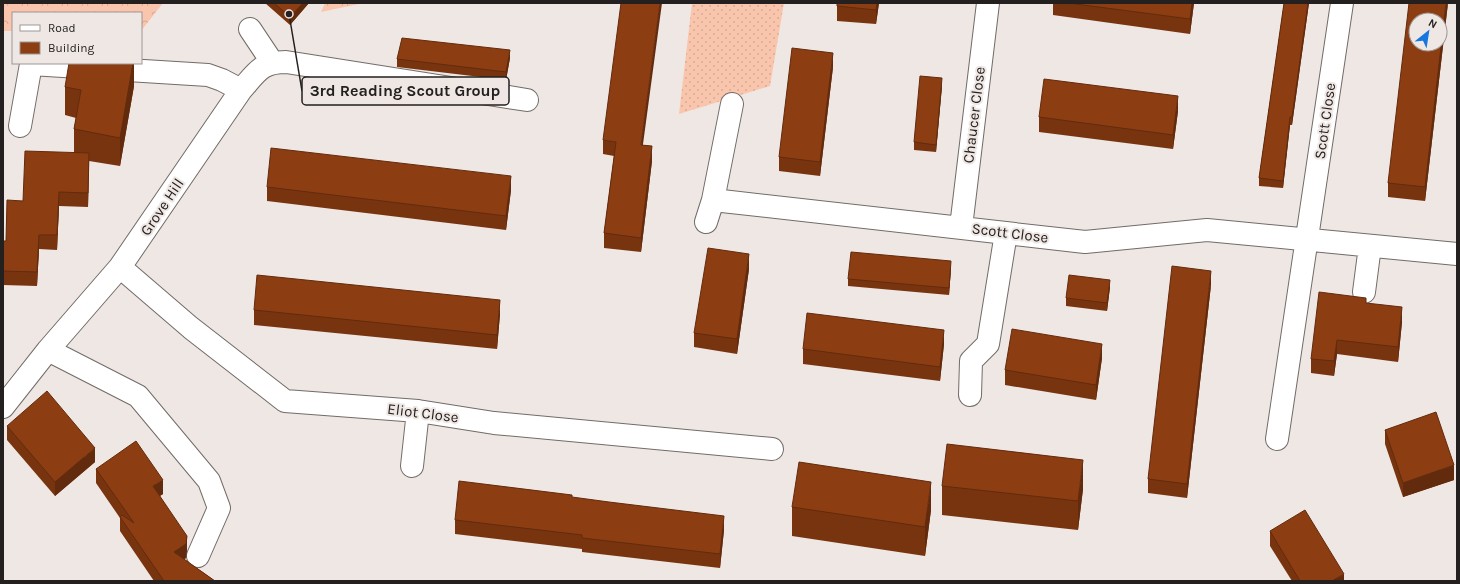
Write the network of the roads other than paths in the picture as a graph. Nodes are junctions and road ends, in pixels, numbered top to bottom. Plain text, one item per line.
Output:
1 (988, 3) edge
2 (1342, 3) edge
3 (250, 29) dead end
4 (272, 62) junction
5 (241, 90) junction
6 (527, 100) dead end
7 (732, 104) dead end
8 (20, 126) dead end
9 (713, 200) junction
10 (706, 222) dead end
11 (961, 227) junction
12 (1006, 233) junction
13 (1308, 240) junction
14 (1370, 246) junction
15 (1457, 254) edge
16 (120, 267) junction
17 (1364, 292) dead end
18 (48, 350) junction
19 (970, 395) dead end
20 (3, 407) edge
21 (418, 411) junction
22 (1276, 439) dead end
23 (772, 449) dead end
24 (412, 466) dead end
25 (198, 556) dead end

1 - 11 street, Chaucer Close
2 - 13 street, Scott Close
3 - 4 street
4 - 5 street, Grove Hill
4 - 6 street
5 - 8 street
5 - 16 street, Grove Hill
7 - 9 street
9 - 10 street
9 - 11 street, Scott Close
11 - 12 street, Scott Close
12 - 13 street, Scott Close
12 - 19 street
13 - 14 street, Scott Close
13 - 22 street, Scott Close
14 - 15 street, Scott Close
14 - 17 street
16 - 18 street, Grove Hill
16 - 21 street, Eliot Close
18 - 20 street, Grove Hill
18 - 25 street
21 - 23 street, Eliot Close
21 - 24 street

